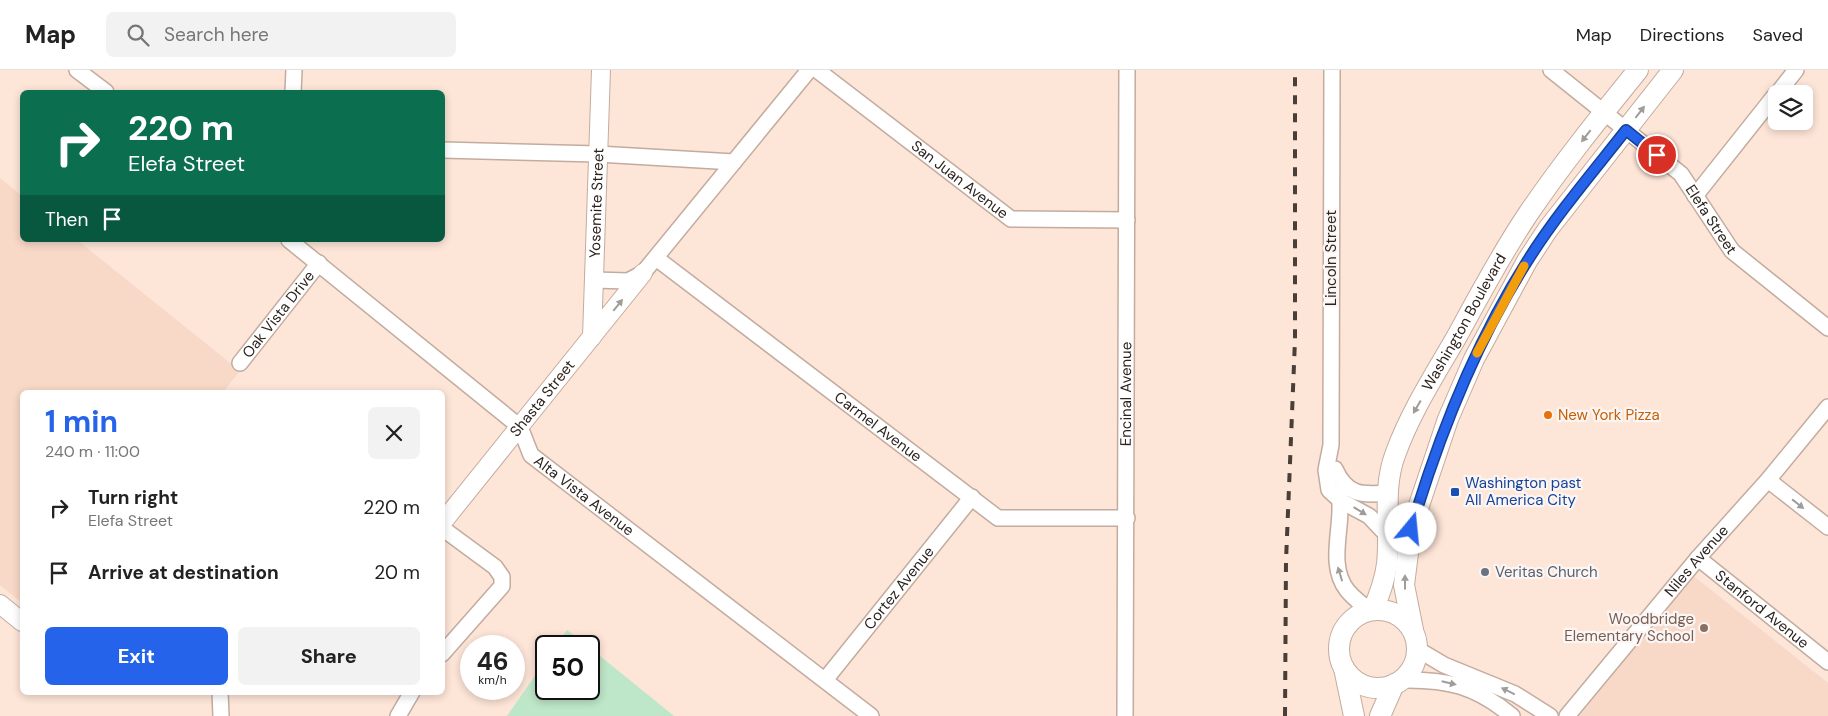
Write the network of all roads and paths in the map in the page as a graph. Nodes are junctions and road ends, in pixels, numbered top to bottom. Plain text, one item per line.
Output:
1 (77, 70) edge
2 (294, 70) edge
3 (601, 70) edge
4 (809, 70) edge
5 (817, 70) edge
6 (1128, 70) edge
7 (1332, 70) edge
8 (1551, 70) edge
9 (1638, 70) edge
10 (1673, 70) edge
11 (1796, 70) edge
12 (1784, 85) edge
13 (103, 90) edge
14 (293, 90) edge
15 (1768, 104) edge
16 (1604, 112) junction
17 (1626, 130) junction
18 (445, 150) edge
19 (598, 154) junction
20 (734, 162) junction
21 (1696, 196) junction
22 (1127, 220) junction
23 (292, 242) edge
24 (656, 258) junction
25 (319, 264) junction
26 (643, 273) junction
27 (594, 280) junction
28 (1828, 328) edge
29 (592, 337) junction
30 (240, 364) dead end
31 (1828, 407) edge
32 (520, 427) junction
33 (1331, 445) junction
34 (1335, 469) junction
35 (1768, 480) junction
36 (1388, 494) junction
37 (972, 497) junction
38 (1341, 501) junction
39 (1127, 518) junction
40 (445, 519) edge
41 (1828, 527) edge
42 (445, 530) edge
43 (1387, 534) junction
44 (1698, 558) junction
45 (0, 604) edge
46 (1371, 611) junction
47 (20, 620) edge
48 (1413, 630) junction
49 (1417, 649) junction
50 (445, 651) edge
51 (1828, 662) edge
52 (1344, 668) junction
53 (824, 680) junction
54 (1397, 682) junction
55 (220, 695) edge
56 (410, 695) edge
57 (221, 716) edge
58 (398, 716) edge
59 (871, 716) edge
60 (1125, 716) edge
61 (1354, 716) edge
62 (1380, 716) edge
63 (1512, 716) edge
64 (1550, 716) edge
65 (1566, 716) edge

1 - 13 street
2 - 14 street
3 - 19 street, Yosemite Street
4 - 20 street, Shasta Street
5 - 22 street, San Juan Avenue
6 - 22 street, Encinal Avenue
7 - 33 street, Lincoln Street
8 - 16 street, Elefa Street
9 - 16 main road, Washington Boulevard
17 -> 10 main road, Washington Boulevard
11 - 12 street
15 - 21 street
16 - 17 street, Elefa Street
16 -> 36 main road, Washington Boulevard
17 - 21 street, Elefa Street
48 -> 17 main road, Washington Boulevard
18 - 19 street
19 - 20 street
19 - 27 street, Yosemite Street
20 - 24 street, Shasta Street
21 - 28 street, Elefa Street
22 - 39 street, Encinal Avenue
23 - 25 street, Alta Vista Avenue
24 - 26 street, Shasta Street
24 - 37 street, Carmel Avenue
25 - 30 street, Oak Vista Drive
25 - 32 street, Alta Vista Avenue
26 - 27 street, Shasta Street
29 -> 26 street, Shasta Street
27 - 29 street, Yosemite Street
29 - 32 street, Shasta Street
31 - 35 street, Niles Avenue
32 - 40 street, Shasta Street
32 - 53 street, Alta Vista Avenue
33 - 34 street, Lincoln Street
33 - 38 street, Lincoln Street
34 - 36 street, Lincoln Street
34 - 38 street, Lincoln Street
35 -> 41 street
35 - 44 street, Niles Avenue
36 - 43 main road, Washington Boulevard
37 - 39 street, Carmel Avenue
37 - 53 street, Cortez Avenue
38 -> 43 street, Lincoln Street
46 -> 38 street, Lincoln Street
39 - 60 street, Encinal Avenue
42 - 50 street
43 - 46 main road, Washington Boulevard
44 - 51 street, Stanford Avenue
44 - 65 street, Niles Avenue
45 - 47 street
46 - 48 main road
46 - 52 main road
48 - 49 main road
49 - 54 main road
64 -> 49 street
52 - 54 main road
52 - 61 main road
53 - 59 street, Alta Vista Avenue
54 - 62 main road
54 -> 63 street
55 - 57 street
56 - 58 street

